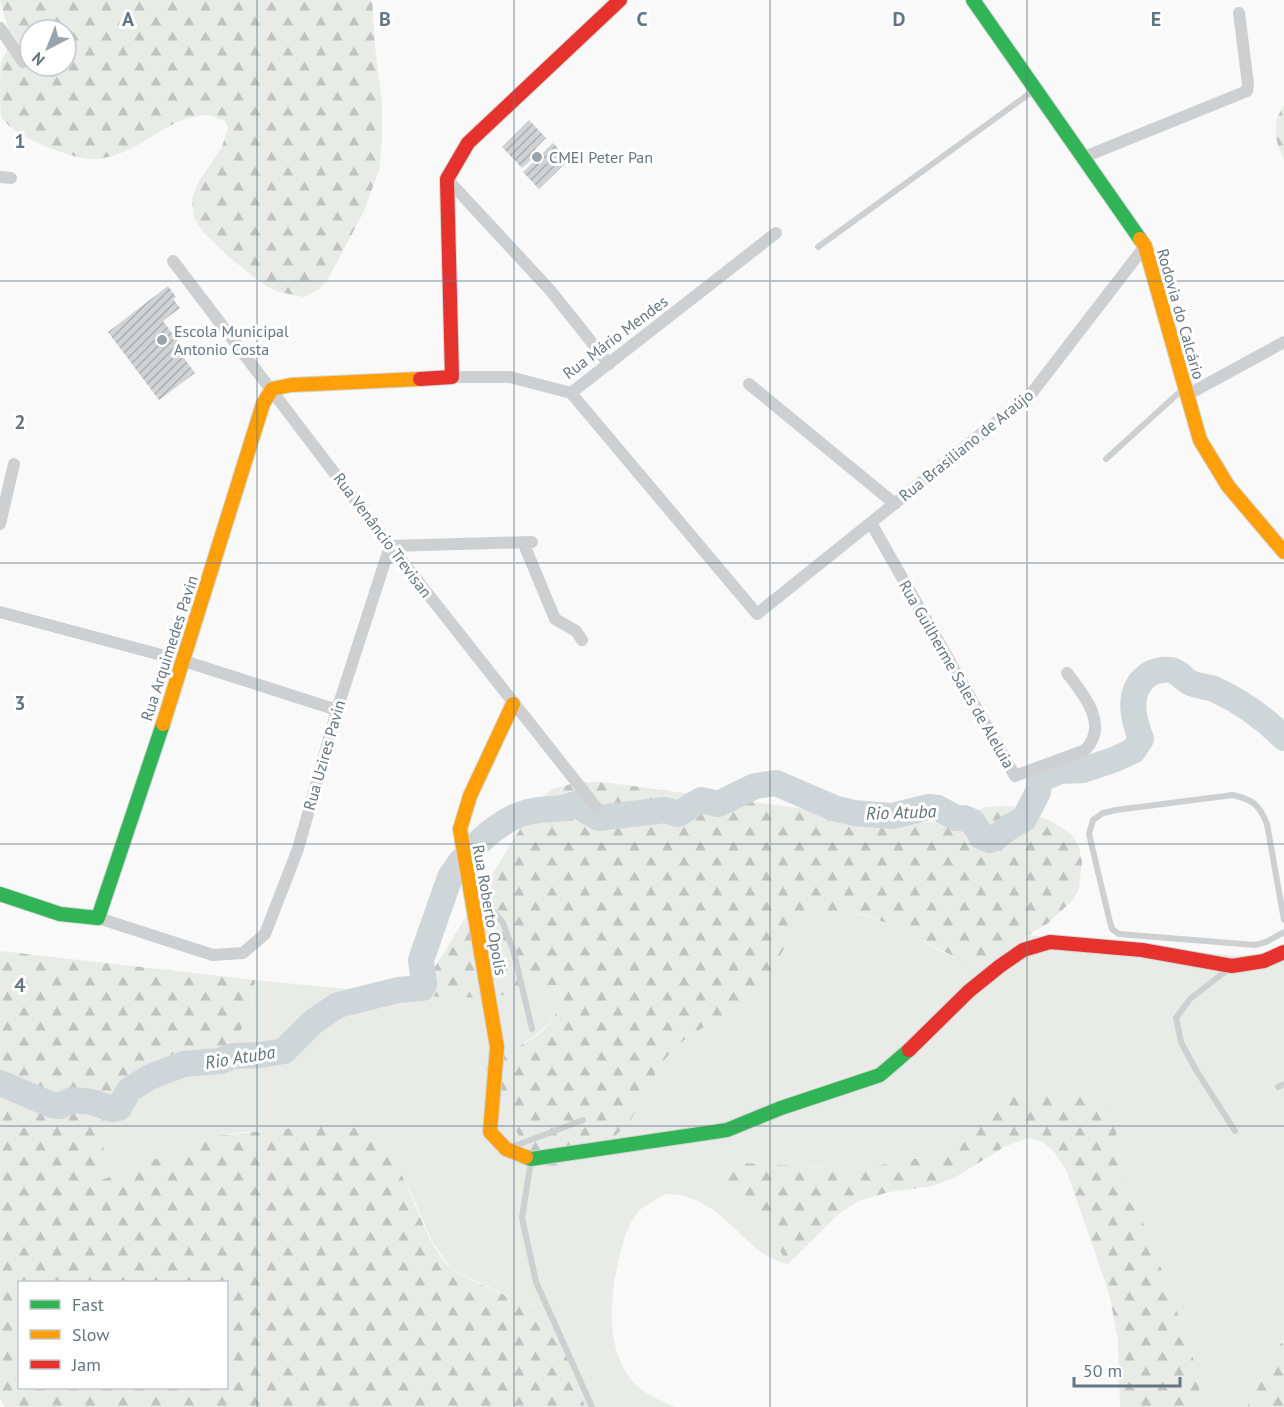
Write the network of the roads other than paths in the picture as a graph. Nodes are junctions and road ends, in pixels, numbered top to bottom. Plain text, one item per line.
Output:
1 (620, 0) edge
2 (974, 0) edge
3 (1239, 13) dead end
4 (0, 28) edge
5 (18, 55) edge
6 (1036, 88) junction
7 (1084, 157) junction
8 (447, 179) junction
9 (776, 233) dead end
10 (1145, 246) junction
11 (818, 247) dead end
12 (173, 261) dead end
13 (1284, 342) edge
14 (609, 364) junction
15 (452, 377) junction
16 (749, 384) dead end
17 (272, 389) junction
18 (1186, 391) junction
19 (571, 393) junction
20 (1106, 459) dead end
21 (14, 464) dead end
22 (895, 504) junction
23 (871, 523) junction
24 (0, 524) edge
25 (390, 546) junction
26 (1284, 552) edge
27 (0, 612) edge
28 (582, 640) dead end
29 (183, 661) junction
30 (1067, 673) dead end
31 (513, 704) junction
32 (337, 710) junction
33 (596, 807) dead end
34 (469, 881) junction
35 (0, 894) edge
36 (98, 918) junction
37 (1284, 920) edge
38 (1284, 933) edge
39 (1284, 952) edge
40 (1232, 966) junction
41 (532, 1029) dead end
42 (584, 1120) dead end
43 (1235, 1131) dead end
44 (506, 1149) junction
45 (531, 1159) junction
46 (592, 1407) edge

1 - 8 street
2 - 6 street, Rodovia do Calcário
3 - 7 street
4 - 5 street
6 - 7 street, Rodovia do Calcário
6 - 11 lane
7 - 10 street, Rodovia do Calcário
8 - 14 street
8 - 15 street
9 - 14 street, Rua Mário Mendes
10 - 18 street, Rodovia do Calcário
10 - 22 street, Rua Brasiliano de Araújo
12 - 17 street, Rua Venâncio Trevisan
13 - 18 street
14 - 19 street, Rua Mário Mendes
15 - 17 street, Rua Mário Mendes
15 - 19 street, Rua Mário Mendes
16 - 22 street
17 - 25 street, Rua Venâncio Trevisan
17 - 29 street, Rua Arquimedes Pavin
18 - 20 lane
18 - 26 street, Rodovia do Calcário
19 - 23 street, Rua Brasiliano de Araújo
21 - 24 street
22 - 23 street, Rua Brasiliano de Araújo
23 - 30 street, Rua Guilherme Sales de Aleluia
25 - 28 street
25 - 31 street, Rua Venâncio Trevisan
25 - 32 street, Rua Uzires Pavin
27 - 29 street
29 - 32 street
29 - 36 street, Rua Arquimedes Pavin
31 - 33 street, Rua Venâncio Trevisan
31 - 34 street, Rua Roberto Opolis
32 - 36 street, Rua Uzires Pavin
34 - 41 lane
34 - 44 street, Rua Roberto Opolis
35 - 36 street
37 - 38 lane
39 - 40 street
40 - 43 lane
40 - 45 street
42 - 44 lane
44 - 45 street
45 - 46 lane

